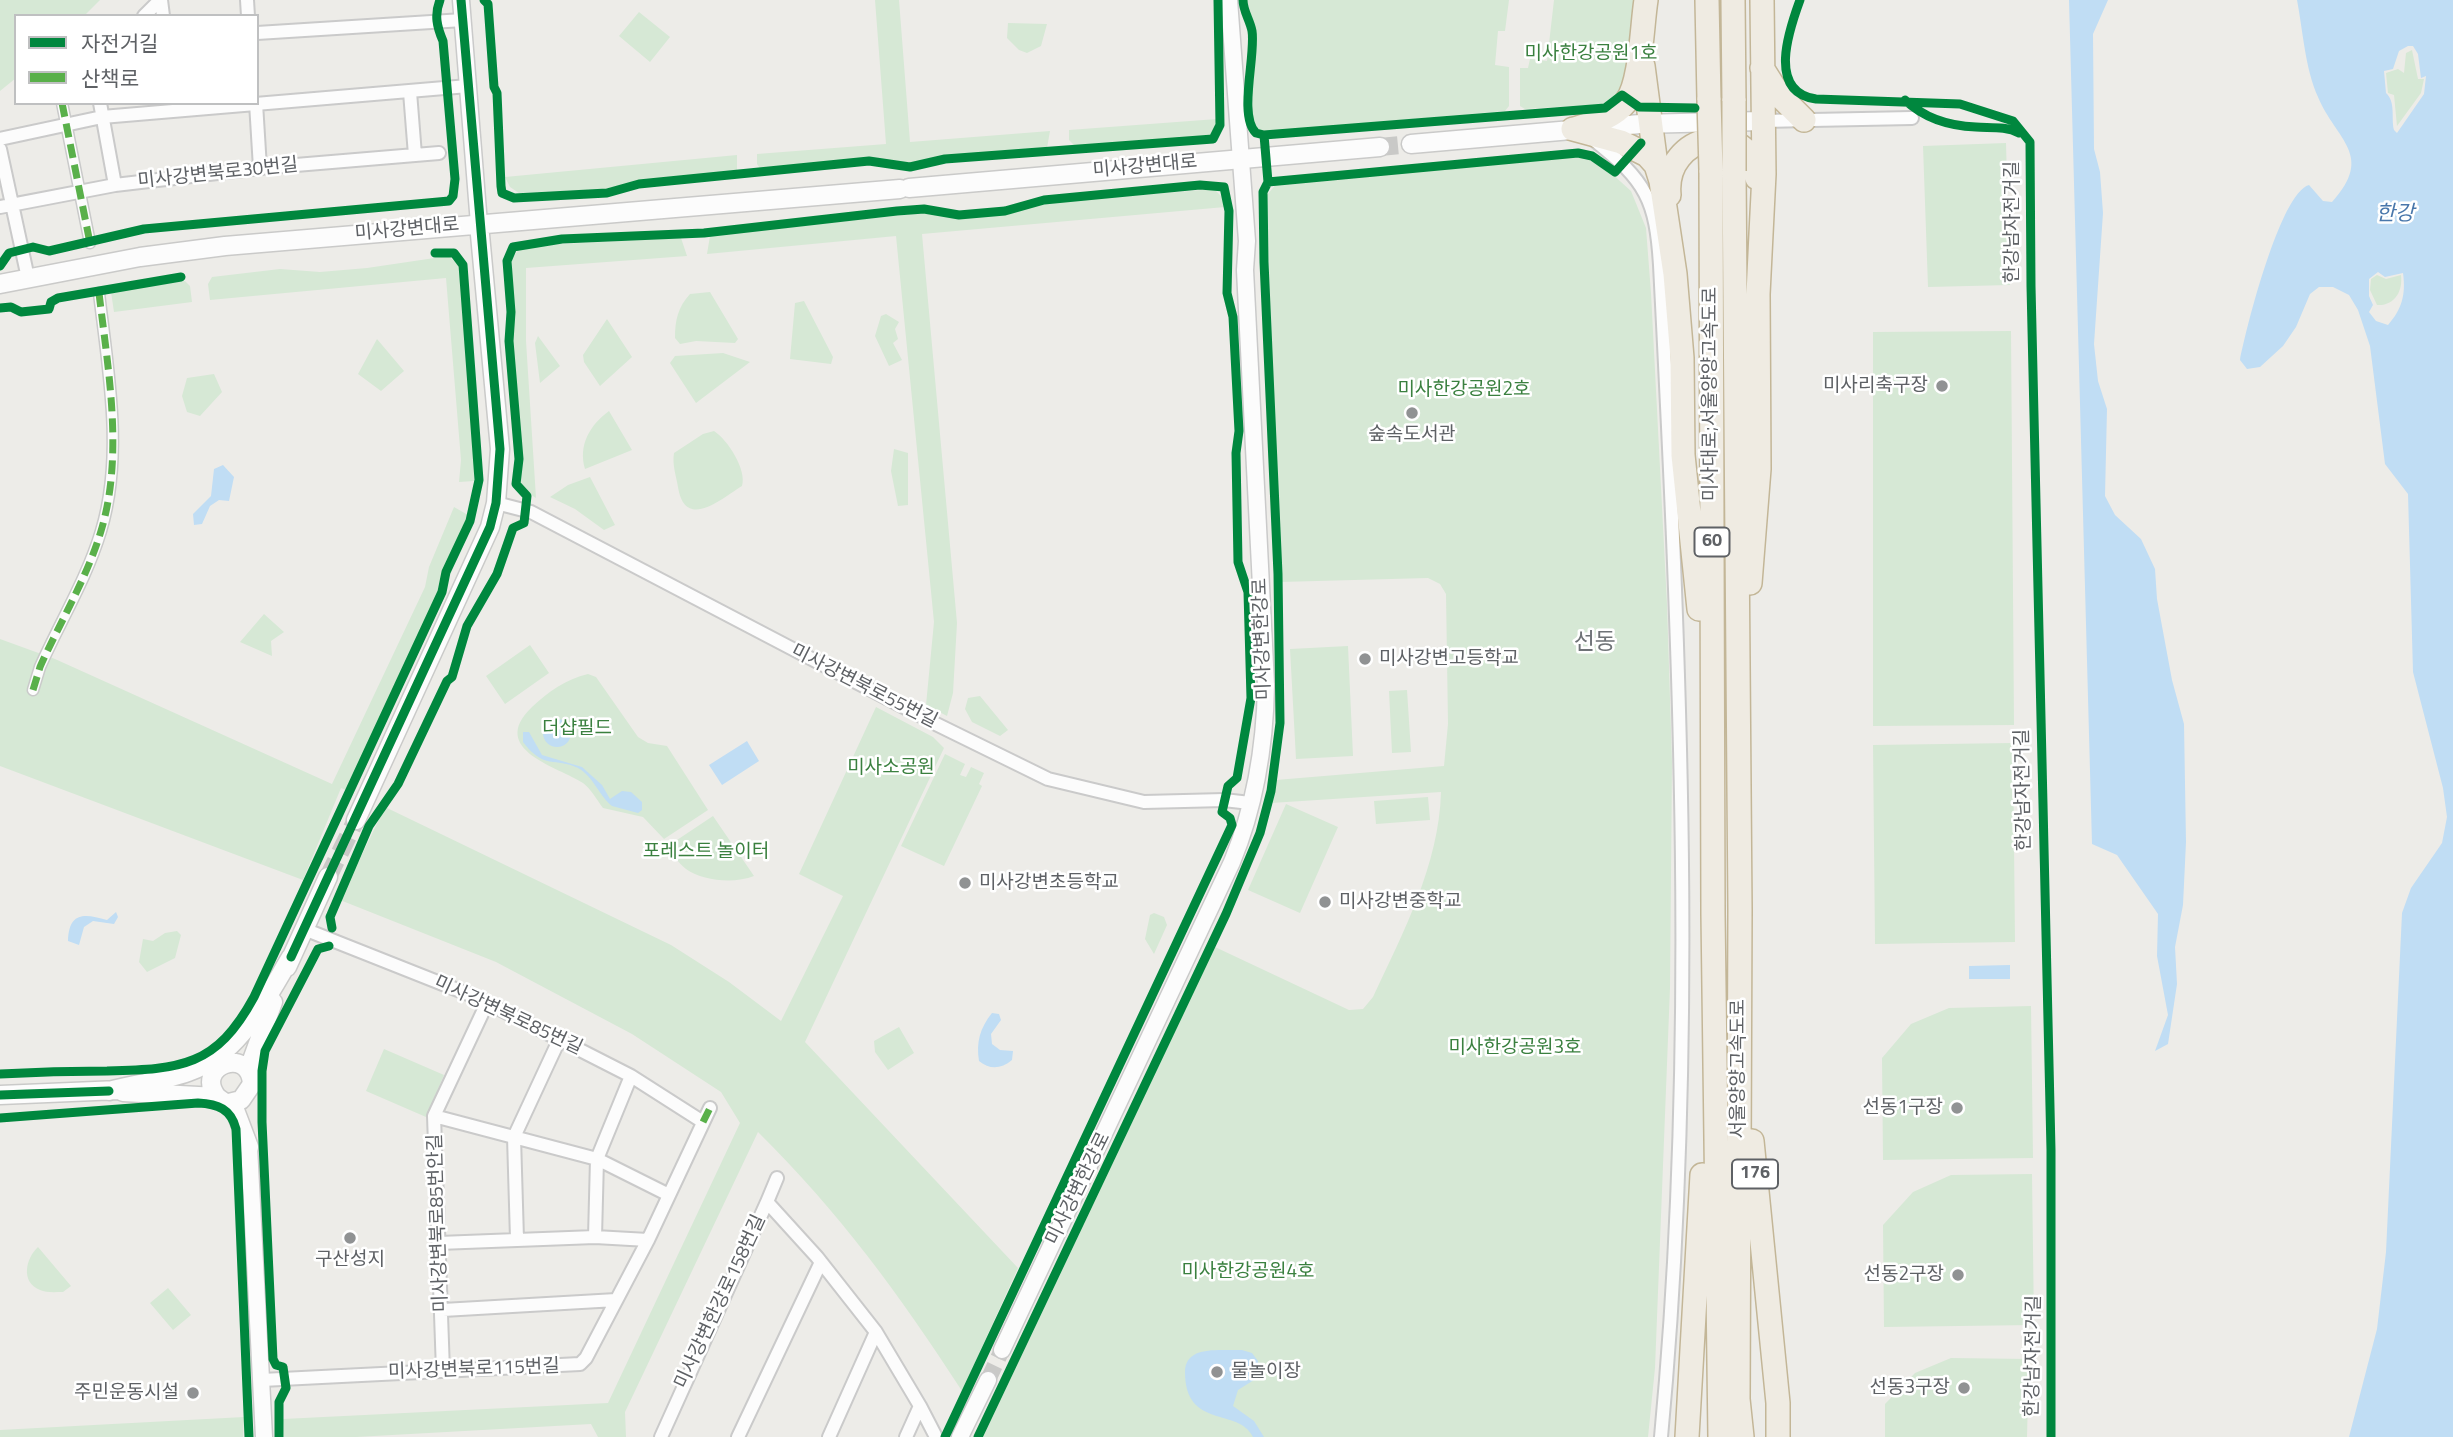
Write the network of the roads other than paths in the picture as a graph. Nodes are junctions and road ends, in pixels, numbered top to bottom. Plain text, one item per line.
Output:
1 (160, 0) edge
2 (461, 0) edge
3 (1229, 0) edge
4 (1646, 0) edge
5 (1707, 0) edge
6 (1733, 0) edge
7 (1763, 3) edge
8 (146, 14) edge
9 (463, 20) junction
10 (259, 33) edge
11 (1640, 35) junction
12 (1761, 67) junction
13 (468, 86) junction
14 (410, 92) junction
15 (259, 104) edge
16 (62, 105) edge
17 (100, 105) edge
18 (215, 105) edge
19 (256, 105) edge
20 (174, 106) edge
21 (102, 117) junction
22 (1912, 118) dead end
23 (1804, 120) junction
24 (1762, 121) junction
25 (67, 124) junction
26 (1651, 124) junction
27 (1578, 130) junction
28 (0, 139) edge
29 (1411, 144) tunnel mouth
30 (1380, 147) tunnel mouth
31 (0, 149) edge
32 (439, 153) dead end
33 (415, 155) junction
34 (1240, 160) junction
35 (1656, 165) junction
36 (260, 168) junction
37 (115, 186) junction
38 (80, 192) junction
39 (5, 206) edge
40 (479, 224) junction
41 (1762, 237) junction
42 (90, 243) dead end
43 (1675, 274) junction
44 (28, 278) junction
45 (0, 284) edge
46 (99, 293) dead end
47 (496, 503) junction
48 (33, 690) dead end
49 (1712, 707) junction
50 (1738, 712) junction
51 (1250, 803) junction
52 (356, 820) tunnel mouth
53 (328, 877) tunnel mouth
54 (1740, 910) junction
55 (1713, 914) junction
56 (304, 929) junction
57 (291, 957) junction
58 (275, 997) junction
59 (487, 1003) junction
60 (559, 1038) junction
61 (231, 1062) junction
62 (248, 1071) junction
63 (214, 1072) junction
64 (631, 1076) junction
65 (250, 1090) junction
66 (109, 1091) junction
67 (0, 1095) edge
68 (223, 1100) junction
69 (710, 1108) dead end
70 (435, 1116) junction
71 (704, 1122) junction
72 (514, 1137) junction
73 (249, 1147) junction
74 (597, 1159) junction
75 (777, 1178) dead end
76 (669, 1195) junction
77 (767, 1202) junction
78 (595, 1237) junction
79 (517, 1239) junction
80 (648, 1240) junction
81 (439, 1243) junction
82 (821, 1262) junction
83 (616, 1300) junction
84 (443, 1310) junction
85 (876, 1332) junction
86 (1002, 1350) tunnel mouth
87 (443, 1371) junction
88 (262, 1380) junction
89 (988, 1380) tunnel mouth
90 (920, 1406) junction
91 (935, 1435) dead end
92 (264, 1437) edge
93 (661, 1437) edge
94 (738, 1437) edge
95 (828, 1437) edge
96 (906, 1437) edge
97 (960, 1437) edge
98 (1661, 1437) edge
99 (1687, 1437) edge
100 (1720, 1437) edge
101 (1742, 1437) edge
102 (1778, 1437) edge

1 - 8 street
2 - 9 street
3 - 34 street, 미사강변한강로
4 - 11 highway
5 - 49 highway, 미사대로;서울양양고속도로 / 60, bridge
6 - 50 highway, 미사대로;서울양양고속도로 / 60, bridge
7 - 12 highway
9 - 10 street
9 - 13 street
11 - 26 highway
11 - 27 highway
12 - 23 highway
12 - 24 highway
13 - 14 street
13 - 40 street
14 - 15 street
14 - 33 street
16 - 25 street
17 - 21 street
18 - 20 street
19 - 36 street
20 - 21 street
21 - 25 street
21 - 37 street
22 - 23 street
23 - 24 street
24 - 26 main road
24 - 41 highway
25 - 28 street
25 - 38 street
26 - 27 main road
26 - 35 highway
27 - 29 main road
27 - 35 highway
27 - 98 street
30 - 34 main road, 미사강변대로
31 - 39 street
32 - 33 street, 미사강변북로30번길
33 - 36 street, 미사강변북로30번길
34 - 40 main road, 미사강변대로
34 - 51 street, 미사강변한강로
35 - 43 highway
36 - 37 street, 미사강변북로30번길
37 - 38 street, 미사강변북로30번길
38 - 39 street, 미사강변북로30번길
38 - 42 street
39 - 44 street
40 - 44 main road, 미사강변대로
40 - 47 main road
41 - 43 highway
41 - 50 highway
43 - 49 highway
44 - 45 main road, 미사강변대로
46 - 48 street
47 - 51 street, 미사강변북로55번길
47 - 52 main road
49 - 55 highway, 미사대로;서울양양고속도로 / 60
50 - 54 highway, 미사대로;서울양양고속도로 / 60
51 - 86 street, 미사강변한강로
53 - 56 main road
54 - 101 highway, 서울양양고속도로 / 60
54 - 102 highway, 176
55 - 99 highway
55 - 100 highway, 서울양양고속도로 / 60
56 - 57 main road
56 - 59 street, 미사강변북로85번길
57 - 58 main road
57 - 66 main road
58 - 61 main road
58 - 62 main road
59 - 60 street, 미사강변북로85번길
59 - 70 street, 미사강변북로85번안길
60 - 64 street, 미사강변북로85번길
60 - 72 street
61 - 62 main road
61 - 63 main road
62 - 65 main road
63 - 66 main road
63 - 68 main road
64 - 71 street, 미사강변북로85번길
64 - 74 street
65 - 68 main road
65 - 73 main road
66 - 67 main road
66 - 68 main road
68 - 73 main road
69 - 71 street, 미사강변북로115번길
70 - 72 street
70 - 81 street, 미사강변북로85번안길
71 - 76 street, 미사강변북로115번길
72 - 74 street
72 - 79 street
73 - 88 street
74 - 76 street
74 - 78 street
75 - 77 street
76 - 80 street, 미사강변북로115번길
77 - 82 street, 미사강변한강로158번길
77 - 93 street, 미사강변한강로158번길
78 - 79 street
78 - 80 street
79 - 81 street
80 - 83 street, 미사강변북로115번길
81 - 84 street, 미사강변북로85번안길
82 - 85 street, 미사강변한강로158번길
82 - 94 street
83 - 84 street
83 - 87 street, 미사강변북로115번길
84 - 87 street, 미사강변북로85번안길
85 - 90 street, 미사강변한강로158번길
85 - 95 street
87 - 88 street, 미사강변북로115번길
88 - 92 street
89 - 97 street
90 - 91 street, 미사강변한강로158번길
90 - 96 street

